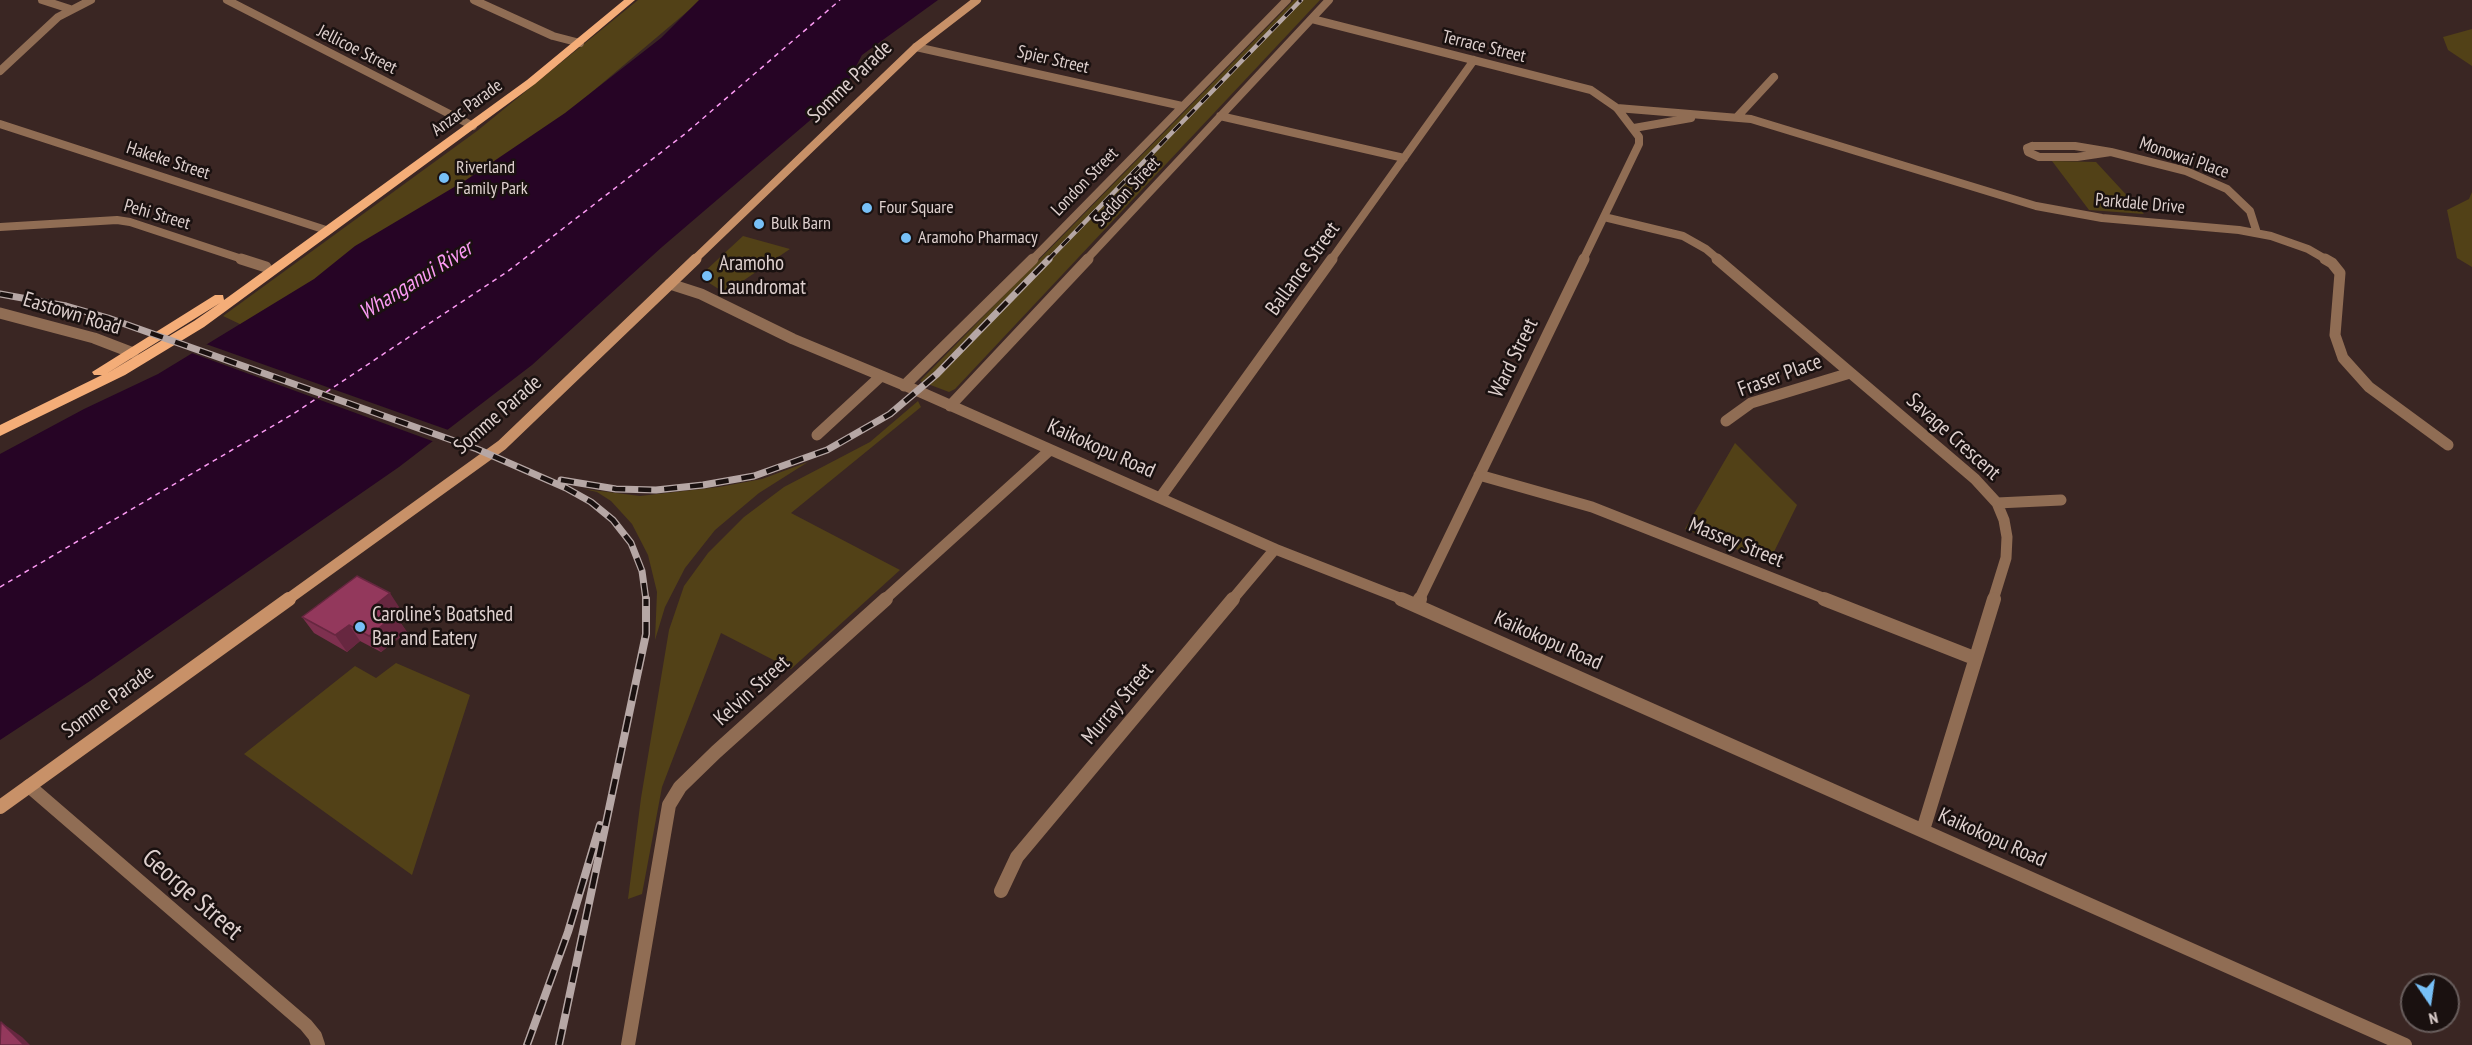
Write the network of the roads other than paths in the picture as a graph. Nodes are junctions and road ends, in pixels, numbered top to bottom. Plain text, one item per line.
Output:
1 (42, 0) edge
2 (91, 0) edge
3 (227, 0) edge
4 (474, 0) edge
5 (630, 0) edge
6 (977, 0) edge
7 (1287, 0) edge
8 (1329, 0) edge
9 (70, 9) junction
10 (1312, 19) junction
11 (580, 43) junction
12 (916, 47) junction
13 (1474, 60) junction
14 (0, 71) edge
15 (1774, 78) dead end
16 (1182, 106) junction
17 (1617, 108) junction
18 (1716, 115) junction
19 (1220, 116) junction
20 (1737, 117) junction
21 (0, 124) edge
22 (473, 126) junction
23 (1634, 128) junction
24 (2111, 152) junction
25 (1404, 158) junction
26 (1604, 217) junction
27 (0, 227) edge
28 (322, 233) junction
29 (2257, 233) junction
30 (266, 267) junction
31 (670, 284) junction
32 (0, 313) edge
33 (133, 353) junction
34 (1850, 373) junction
35 (881, 376) junction
36 (904, 386) junction
37 (950, 406) junction
38 (1726, 421) dead end
39 (0, 429) edge
40 (818, 435) dead end
41 (2448, 445) dead end
42 (1050, 450) junction
43 (1479, 475) junction
44 (1160, 498) junction
45 (2061, 500) dead end
46 (1997, 503) junction
47 (1275, 549) junction
48 (1417, 605) junction
49 (1974, 658) junction
50 (29, 786) junction
51 (0, 807) edge
52 (1923, 830) junction
53 (1001, 891) dead end
54 (318, 1045) edge
55 (628, 1045) edge
56 (2405, 1045) edge

1 - 9 street
2 - 9 street
3 - 22 street, Jellicoe Street
4 - 11 street
5 - 11 main road, Anzac Parade
6 - 12 main road, Somme Parade
7 - 16 street, London Street
8 - 10 street, Seddon Street
9 - 14 street
10 - 13 street, Terrace Street
10 - 19 street, Seddon Street
11 - 22 main road, Anzac Parade
12 - 16 street, Spier Street
12 - 31 main road, Somme Parade
13 - 17 street, Terrace Street
13 - 25 street, Ballance Street
15 - 20 street
16 - 36 street, London Street
17 - 18 street, Parkdale Drive
17 - 23 street, Terrace Street
18 - 20 street, Parkdale Drive
18 - 23 street, Parkdale Drive
19 - 25 street
19 - 37 street, Seddon Street
20 - 29 street, Parkdale Drive
21 - 28 street, Hakeke Street
22 - 28 main road, Anzac Parade
23 - 26 street, Ward Street
24 - 24 street, Monowai Place
24 - 29 street, Monowai Place
25 - 44 street, Ballance Street
26 - 34 street, Savage Crescent
26 - 43 street, Ward Street
27 - 30 street, Pehi Street
28 - 30 main road, Anzac Parade
28 - 39 main road, Anzac Parade
29 - 41 street, Parkdale Drive
30 - 33 main road, Anzac Parade
31 - 35 street, Kaikokopu Road
31 - 50 main road, Somme Parade
32 - 33 street, Eastown Road
33 - 39 main road, Anzac Parade
34 - 38 street, Fraser Place
34 - 46 street, Savage Crescent
35 - 36 street, Kaikokopu Road
35 - 40 street
36 - 37 street, Kaikokopu Road
37 - 42 street, Kaikokopu Road
42 - 44 street, Kaikokopu Road
42 - 55 street, Kelvin Street
43 - 48 street, Ward Street
43 - 49 street, Massey Street
44 - 47 street, Kaikokopu Road
45 - 46 street
46 - 49 street, Savage Crescent
47 - 48 street, Kaikokopu Road
47 - 53 street, Murray Street
48 - 52 street, Kaikokopu Road
49 - 52 street, Savage Crescent
50 - 51 main road, Somme Parade
50 - 54 street, George Street
52 - 56 street, Kaikokopu Road

